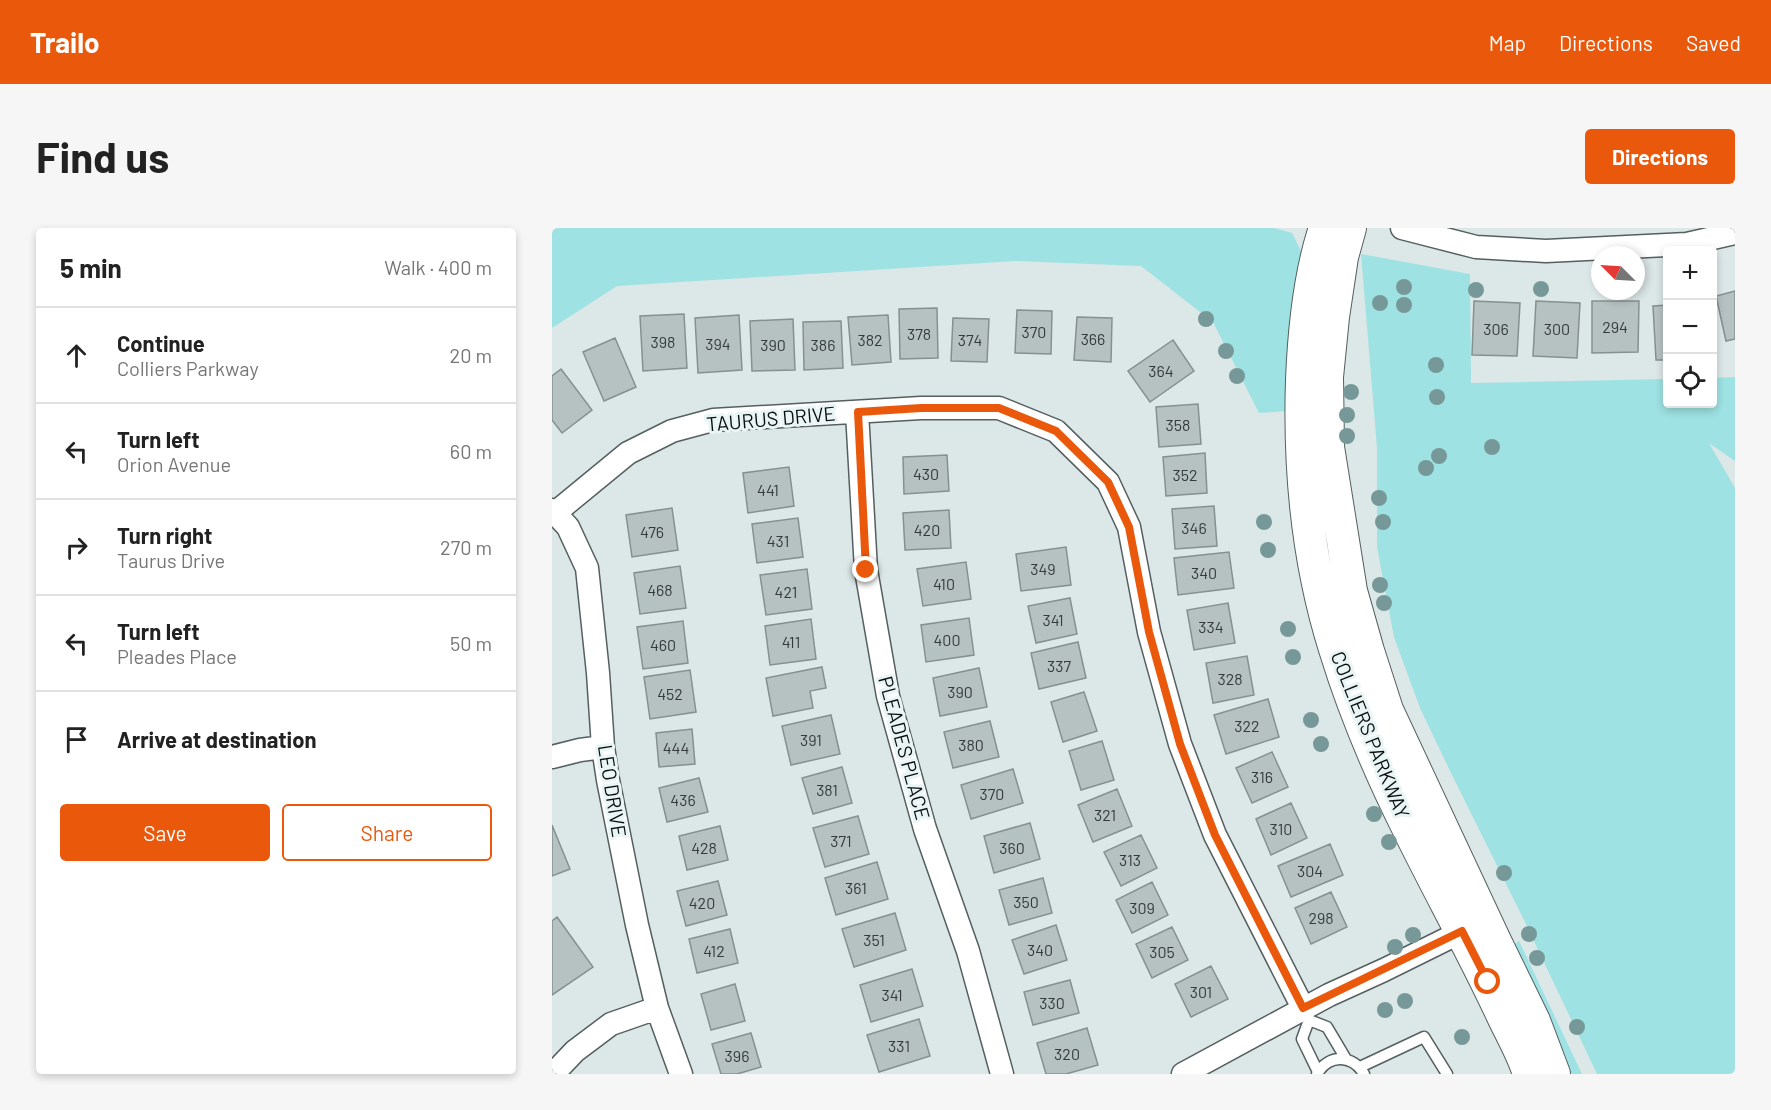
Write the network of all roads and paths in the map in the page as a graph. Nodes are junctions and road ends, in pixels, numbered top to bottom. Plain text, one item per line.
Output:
1 (1325, 228) edge
2 (1350, 228) edge
3 (1402, 228) edge
4 (1735, 233) edge
5 (1623, 238) edge
6 (858, 412) junction
7 (554, 512) edge
8 (603, 747) junction
9 (552, 757) edge
10 (1474, 925) junction
11 (657, 1008) junction
12 (1306, 1014) junction
13 (1346, 1059) junction
14 (1362, 1070) edge
15 (1318, 1073) edge
16 (553, 1074) edge
17 (681, 1074) edge
18 (1002, 1074) edge
19 (1183, 1074) edge
20 (1447, 1074) edge
21 (1528, 1074) edge
22 (1554, 1074) edge

1 - 10 street, COLLIERS PARKWAY
2 - 10 street, COLLIERS PARKWAY
3 - 5 street
4 - 5 street
6 - 7 street, TAURUS DRIVE
6 - 12 street, TAURUS DRIVE
6 - 18 street, PLEADES PLACE
7 - 8 street, LEO DRIVE
8 - 9 street
8 - 11 street, LEO DRIVE
10 - 12 street
10 - 21 street, COLLIERS PARKWAY
10 - 22 street, COLLIERS PARKWAY
11 - 16 street
11 - 17 street, LEO DRIVE
12 - 13 lane
12 - 15 lane
12 - 19 street
13 - 14 lane
13 - 15 lane
14 - 20 lane

